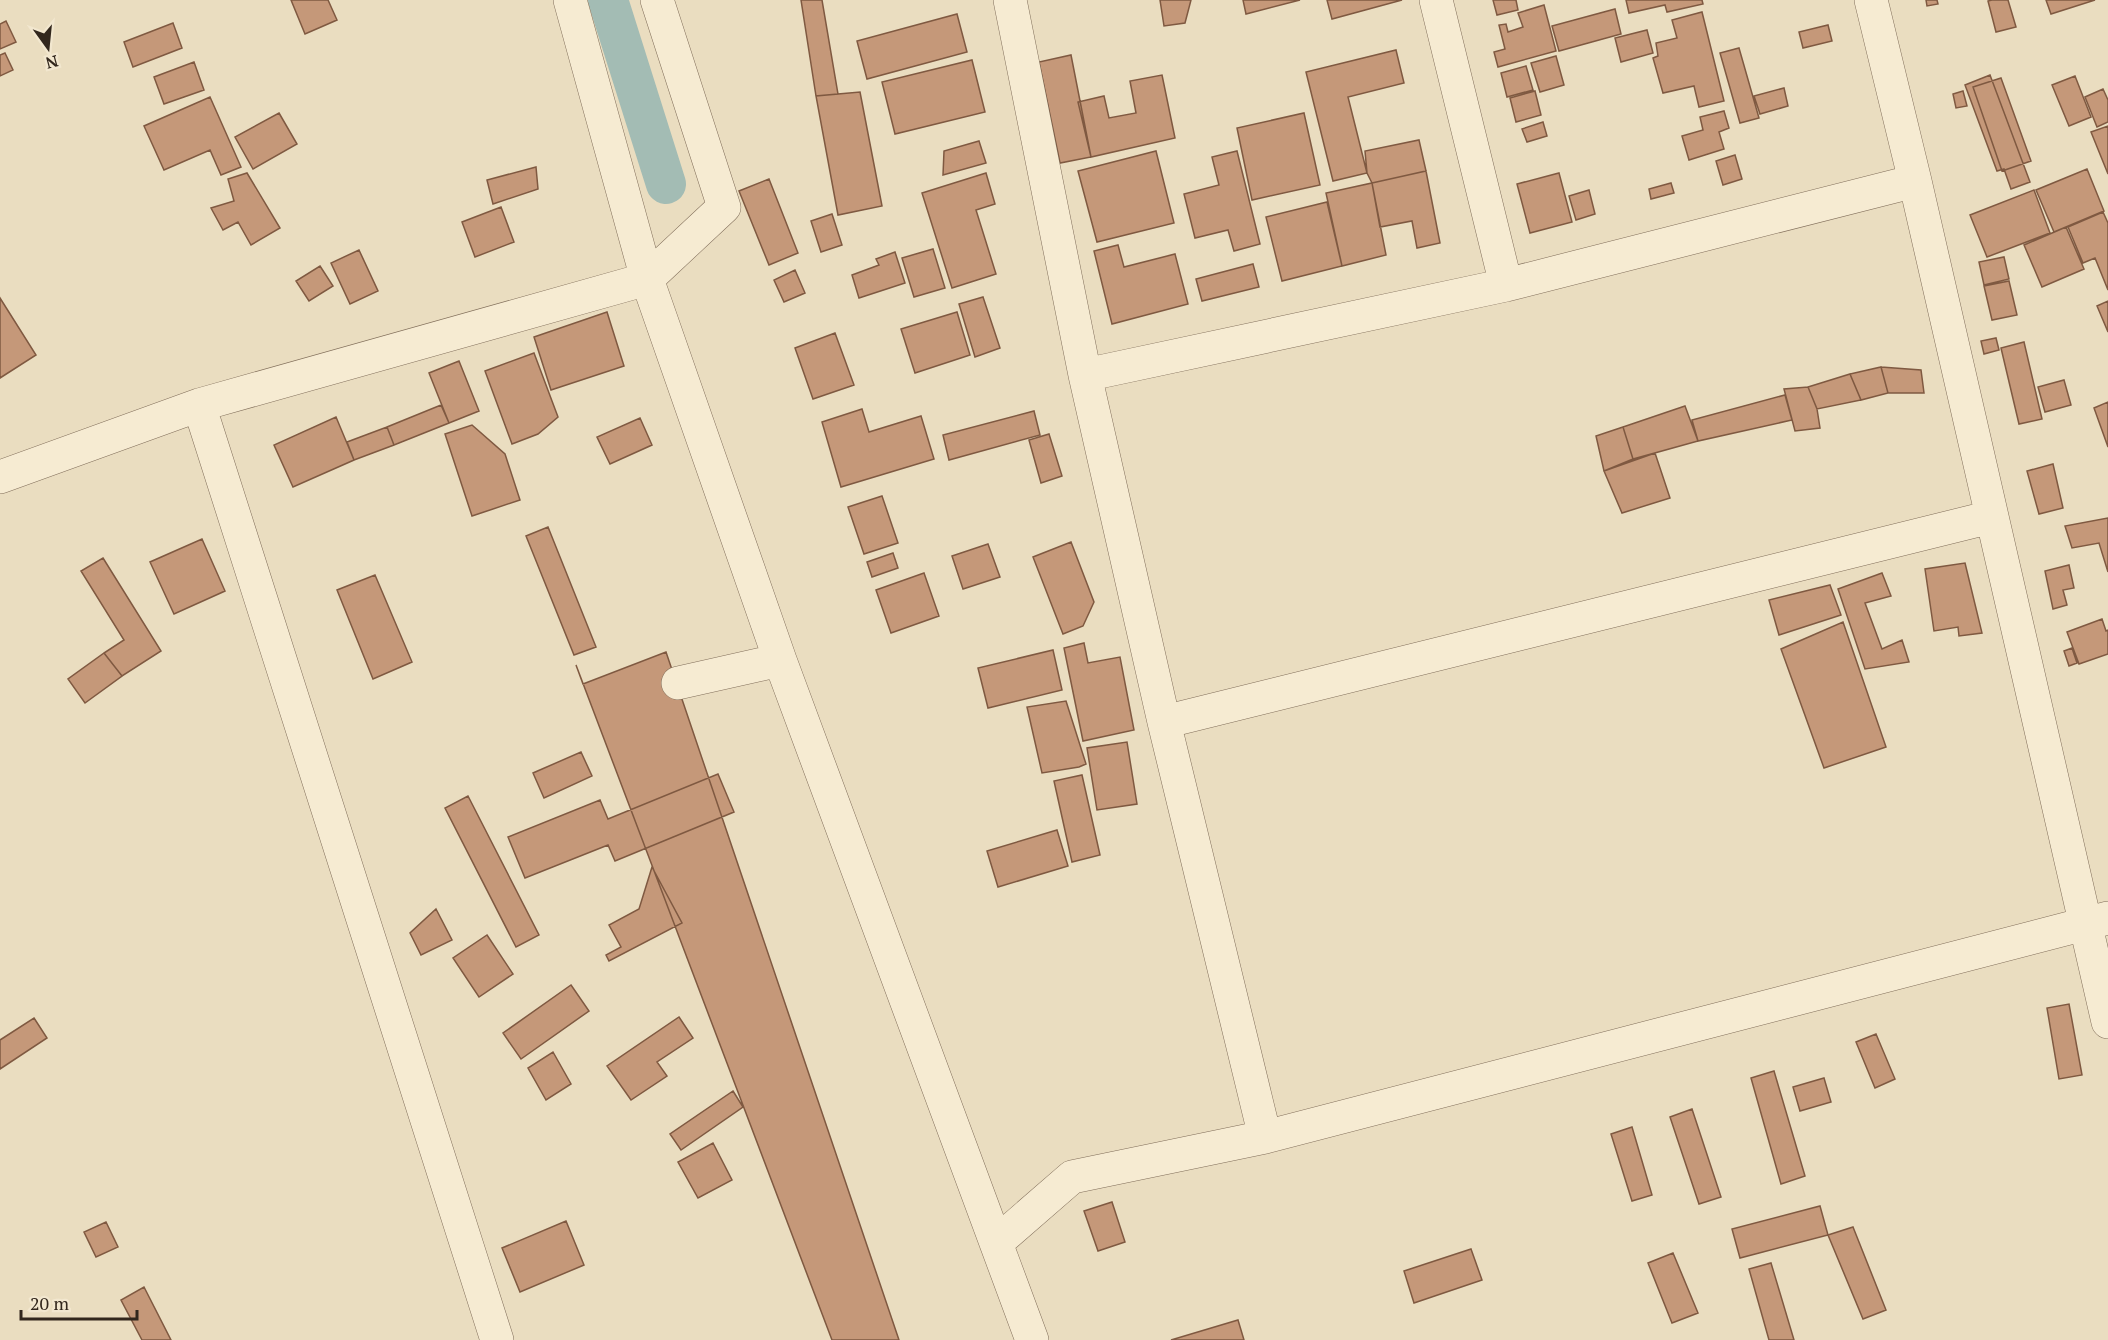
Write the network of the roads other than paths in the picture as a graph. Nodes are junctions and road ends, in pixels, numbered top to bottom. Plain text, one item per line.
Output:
1 (570, 0) edge
2 (657, 0) edge
3 (1010, 0) edge
4 (1436, 0) edge
5 (1871, 0) edge
6 (1916, 181) junction
7 (647, 279) junction
8 (1506, 285) junction
9 (1084, 375) junction
10 (199, 405) junction
11 (0, 477) edge
12 (1991, 517) junction
13 (780, 660) junction
14 (678, 683) dead end
15 (1164, 722) junction
16 (2096, 921) edge
17 (2108, 1022) edge
18 (1265, 1137) junction
19 (996, 1243) junction
20 (1026, 1339) edge
21 (497, 1340) edge

1 - 7 street
2 - 7 street
3 - 9 street
4 - 8 street
5 - 6 street
6 - 8 street
6 - 12 street
7 - 10 street
7 - 13 street
8 - 9 street
9 - 15 street
10 - 11 street
10 - 21 street
12 - 15 street
12 - 16 street
13 - 14 street
13 - 19 street
15 - 18 street
16 - 17 street
16 - 18 street
18 - 19 street
19 - 20 street

